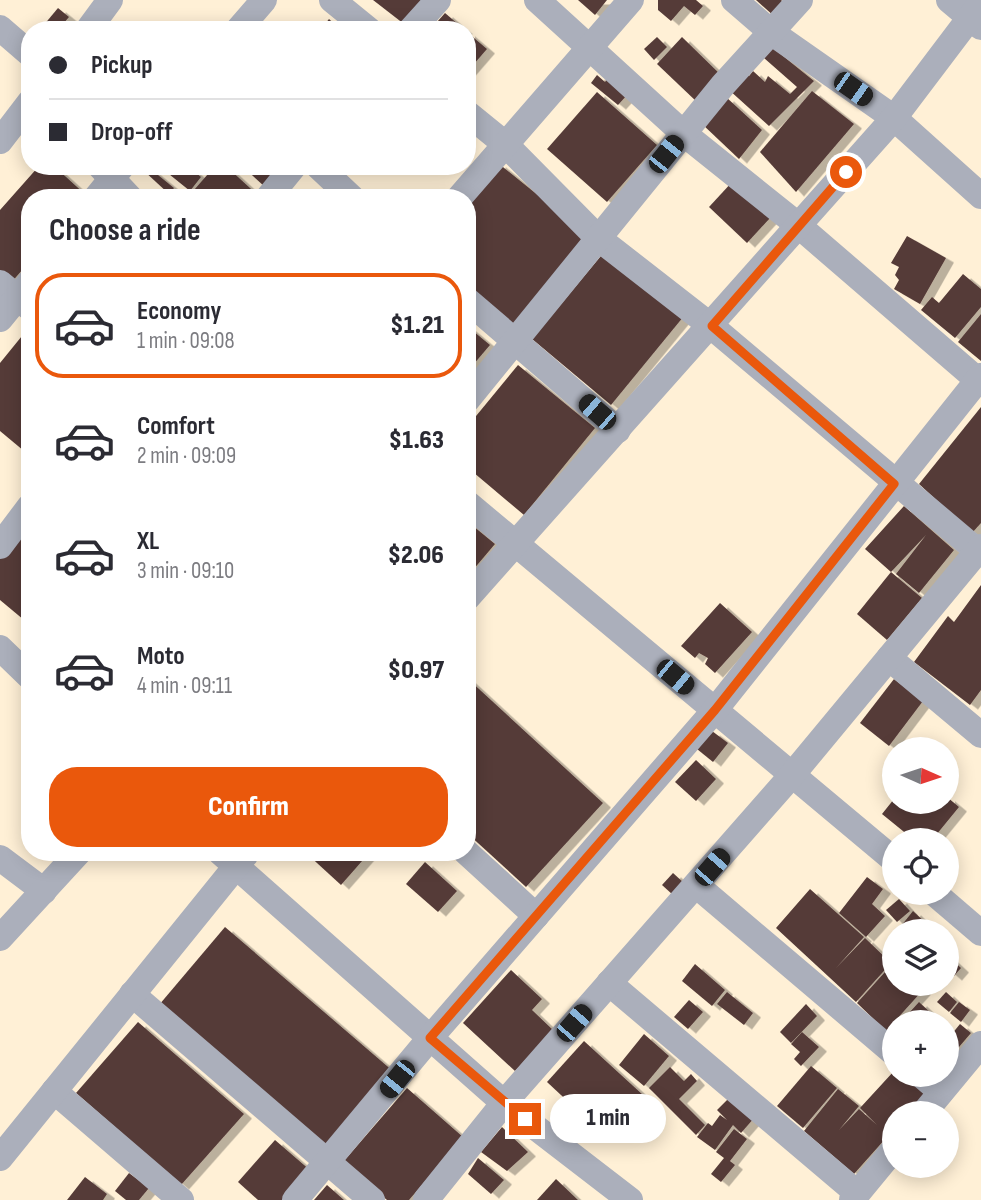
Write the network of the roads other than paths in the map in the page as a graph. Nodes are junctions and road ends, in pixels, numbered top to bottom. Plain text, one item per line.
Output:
1 (110, 0) edge
2 (264, 0) edge
3 (332, 0) edge
4 (438, 0) edge
5 (537, 0) edge
6 (631, 0) edge
7 (734, 0) edge
8 (800, 0) edge
9 (948, 0) edge
10 (977, 16) edge
11 (95, 21) edge
12 (246, 21) edge
13 (358, 21) edge
14 (419, 21) edge
15 (0, 28) edge
16 (771, 32) junction
17 (21, 46) edge
18 (591, 47) junction
19 (21, 114) edge
20 (894, 118) junction
21 (476, 121) edge
22 (683, 134) junction
23 (0, 141) edge
24 (505, 145) junction
25 (286, 175) edge
26 (328, 175) edge
27 (107, 177) edge
28 (121, 189) edge
29 (275, 189) edge
30 (342, 189) edge
31 (467, 189) edge
32 (981, 196) edge
33 (799, 226) junction
34 (598, 238) junction
35 (19, 293) edge
36 (476, 308) edge
37 (0, 319) edge
38 (712, 326) junction
39 (514, 341) junction
40 (980, 380) edge
41 (476, 389) edge
42 (618, 430) junction
43 (894, 484) junction
44 (476, 510) edge
45 (21, 518) edge
46 (515, 543) junction
47 (0, 546) edge
48 (980, 551) edge
49 (476, 588) edge
50 (0, 648) edge
51 (889, 658) junction
52 (21, 668) edge
53 (715, 710) junction
54 (981, 735) edge
55 (792, 775) junction
56 (882, 850) edge
57 (0, 858) edge
58 (71, 861) edge
59 (231, 861) edge
60 (238, 861) edge
61 (476, 861) edge
62 (696, 885) junction
63 (44, 891) junction
64 (950, 905) edge
65 (536, 916) junction
66 (979, 927) edge
67 (0, 938) edge
68 (609, 983) junction
69 (132, 994) junction
70 (430, 1038) junction
71 (882, 1043) edge
72 (981, 1044) edge
73 (935, 1087) edge
74 (54, 1091) junction
75 (941, 1092) junction
76 (934, 1101) edge
77 (504, 1103) junction
78 (0, 1158) edge
79 (329, 1163) junction
80 (882, 1163) edge
81 (854, 1197) edge
82 (181, 1200) edge
83 (295, 1200) edge
84 (372, 1200) edge
85 (426, 1200) edge
86 (630, 1200) edge

1 - 11 street
2 - 12 street
3 - 13 street
4 - 14 street
5 - 18 street
6 - 18 street
7 - 16 street
8 - 16 street
9 - 10 street
10 - 20 street
15 - 17 street
16 - 20 street
16 - 22 street
18 - 22 street
18 - 24 street
19 - 23 street
20 - 32 street
20 - 33 street
21 - 24 street
22 - 33 street
22 - 34 street
24 - 31 street
24 - 34 street
25 - 29 street
26 - 30 street
27 - 28 street
33 - 38 street
33 - 40 street
34 - 38 street
34 - 39 street
35 - 37 street
36 - 39 street
38 - 42 street
38 - 43 street
39 - 41 street
39 - 42 street
40 - 43 street
42 - 46 street
43 - 48 street
43 - 53 street
44 - 46 street
45 - 47 street
46 - 49 street
46 - 53 street
48 - 51 street
50 - 52 street
51 - 54 street
51 - 55 street
53 - 55 street
53 - 65 street
55 - 56 street
55 - 62 street
57 - 63 street
58 - 63 street
59 - 69 street
60 - 70 street
61 - 65 street
62 - 68 street
62 - 71 street
63 - 67 street
64 - 66 street
65 - 70 street
68 - 77 street
68 - 81 street
69 - 74 street
69 - 79 street
70 - 77 street
70 - 79 street
72 - 75 street
73 - 75 street
74 - 78 street
74 - 82 street
75 - 76 street
77 - 85 street
77 - 86 street
79 - 83 street
79 - 84 street
80 - 81 street

